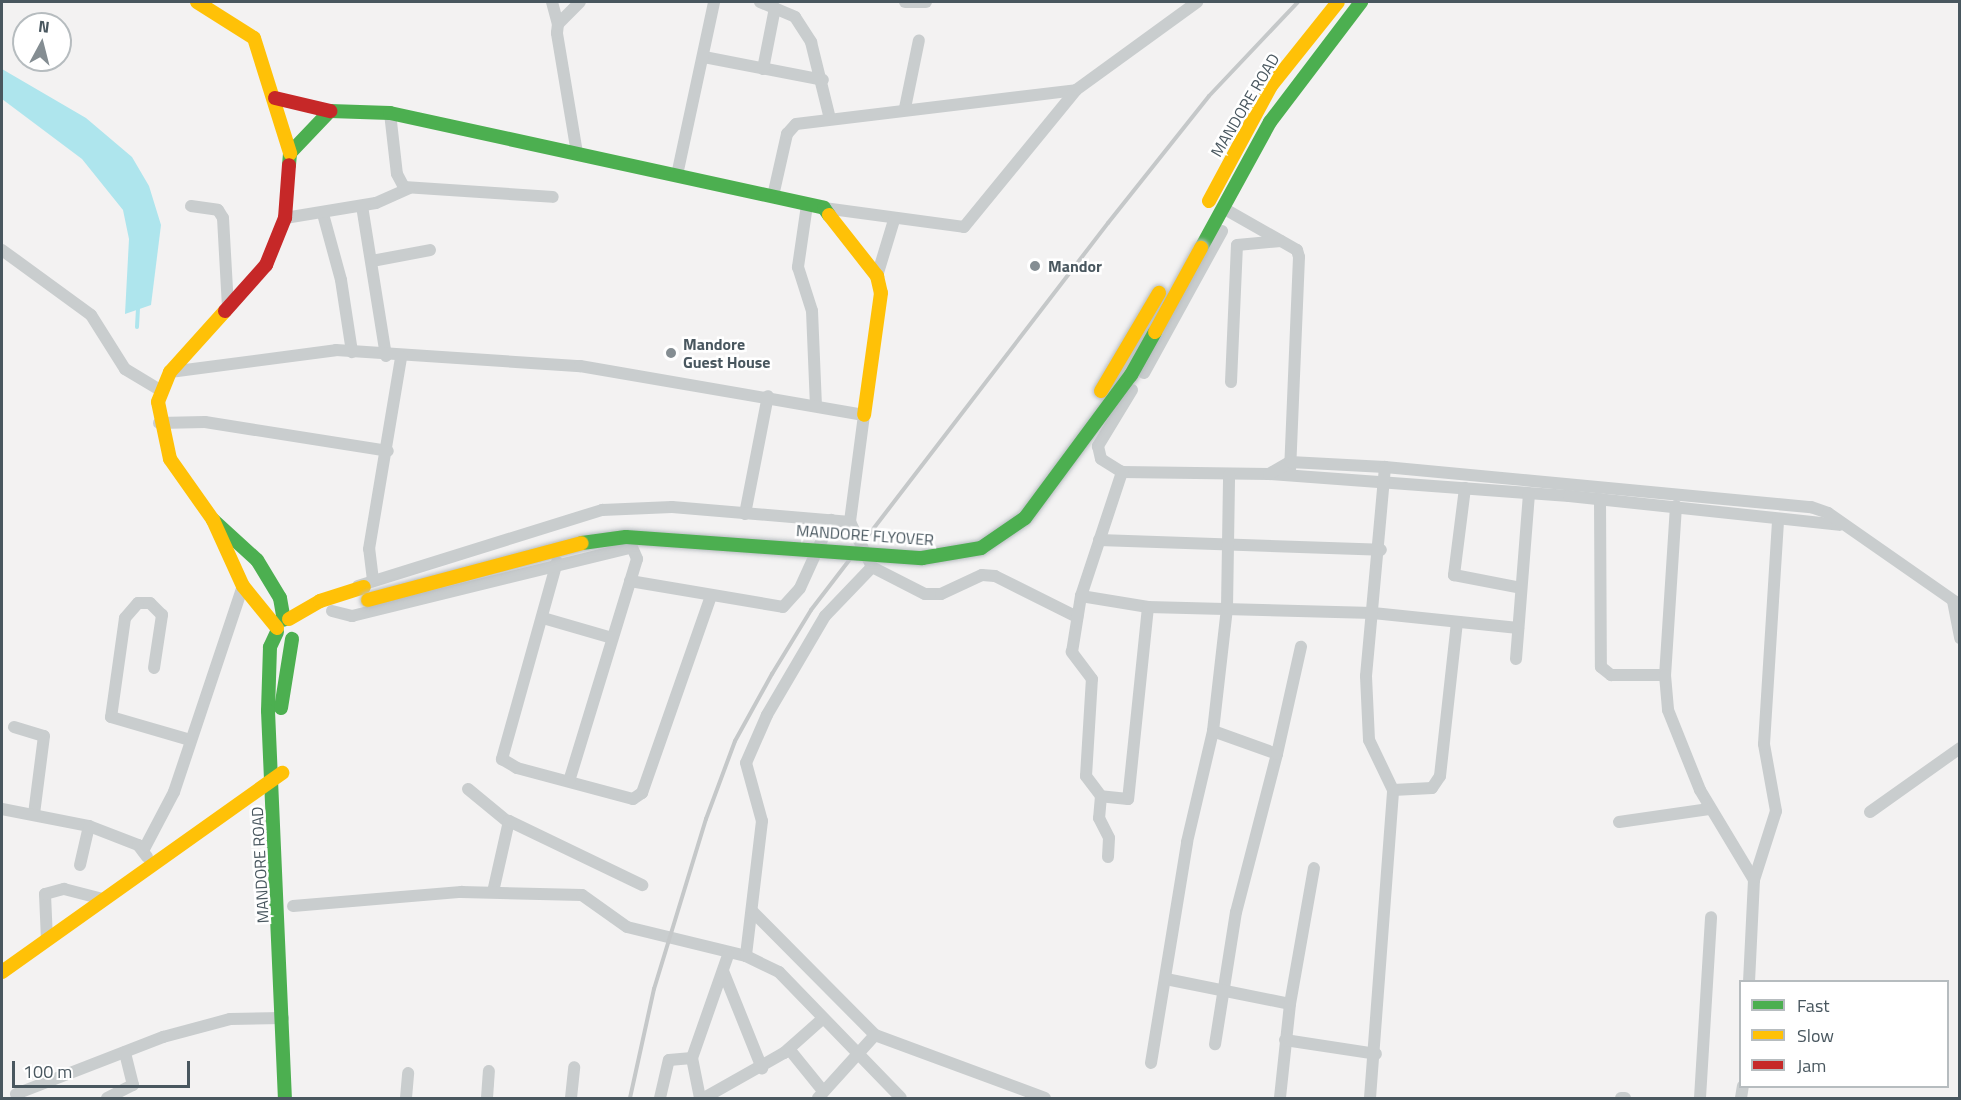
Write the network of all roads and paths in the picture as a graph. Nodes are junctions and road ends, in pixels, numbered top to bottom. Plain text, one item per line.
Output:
1 (197, 2) edge
2 (552, 2) edge
3 (580, 2) edge
4 (714, 2) edge
5 (760, 2) edge
6 (905, 2) edge
7 (926, 2) edge
8 (1197, 2) edge
9 (1338, 2) edge
10 (1361, 2) edge
11 (775, 8) junction
12 (558, 24) junction
13 (919, 40) dead end
14 (704, 57) junction
15 (763, 69) junction
16 (823, 80) junction
17 (1076, 90) junction
18 (275, 98) junction
19 (905, 108) junction
20 (330, 111) junction
21 (390, 113) junction
22 (830, 119) junction
23 (290, 153) junction
24 (577, 153) junction
25 (677, 175) junction
26 (410, 188) junction
27 (773, 196) junction
28 (553, 197) dead end
29 (1209, 201) joint
30 (807, 204) junction
31 (191, 206) dead end
32 (362, 206) junction
33 (824, 208) junction
34 (1227, 211) junction
35 (323, 214) junction
36 (285, 218) junction
37 (894, 220) junction
38 (1281, 241) junction
39 (2, 250) edge
40 (429, 250) dead end
41 (372, 261) junction
42 (877, 276) junction
43 (228, 308) junction
44 (351, 352) junction
45 (386, 356) junction
46 (401, 357) junction
47 (170, 372) junction
48 (1231, 382) dead end
49 (160, 390) junction
50 (768, 396) junction
51 (816, 405) junction
52 (864, 415) junction
53 (159, 423) junction
54 (388, 452) junction
55 (1290, 462) junction
56 (1385, 467) junction
57 (1122, 472) junction
58 (1269, 474) junction
59 (1228, 475) junction
60 (1291, 476) junction
61 (1384, 485) junction
62 (1466, 488) junction
63 (1529, 494) junction
64 (1600, 499) junction
65 (1676, 506) junction
66 (745, 514) junction
67 (1778, 519) junction
68 (213, 520) junction
69 (831, 520) junction
70 (850, 522) junction
71 (1839, 525) junction
72 (1099, 540) junction
73 (1230, 543) junction
74 (1381, 550) junction
75 (557, 562) junction
76 (872, 567) junction
77 (630, 581) junction
78 (243, 586) junction
79 (1521, 588) junction
80 (368, 589) junction
81 (711, 596) junction
82 (1081, 596) junction
83 (1956, 603) edge
84 (1148, 607) junction
85 (1227, 608) junction
86 (332, 611) junction
87 (1373, 614) junction
88 (1077, 617) junction
89 (543, 618) junction
90 (1457, 622) junction
91 (286, 628) junction
92 (1518, 628) junction
93 (612, 638) junction
94 (1959, 638) edge
95 (1301, 647) dead end
96 (1516, 659) dead end
97 (154, 668) dead end
98 (1665, 675) junction
99 (14, 727) dead end
100 (1213, 731) junction
101 (190, 740) junction
102 (1959, 748) edge
103 (1277, 754) junction
104 (278, 774) junction
105 (569, 781) junction
106 (468, 789) dead end
107 (279, 790) junction
108 (1392, 790) junction
109 (1101, 796) junction
110 (2, 809) edge
111 (1709, 809) junction
112 (1870, 812) dead end
113 (34, 814) junction
114 (1619, 822) dead end
115 (507, 824) junction
116 (89, 826) junction
117 (142, 851) junction
118 (1108, 857) dead end
119 (151, 863) junction
120 (80, 865) dead end
121 (1314, 868) dead end
122 (1754, 880) junction
123 (642, 885) dead end
124 (493, 892) junction
125 (103, 899) junction
126 (294, 912) joint
127 (1711, 916) dead end
128 (754, 918) junction
129 (47, 940) junction
130 (746, 952) junction
131 (728, 956) junction
132 (2, 971) edge
133 (723, 971) junction
134 (1166, 979) junction
135 (1749, 980) edge
136 (2, 986) edge
137 (1225, 991) junction
138 (1290, 1004) junction
139 (284, 1018) junction
140 (820, 1021) junction
141 (875, 1035) junction
142 (1285, 1040) junction
143 (1215, 1044) dead end
144 (789, 1049) junction
145 (125, 1052) junction
146 (300, 1052) dead end
147 (1376, 1054) junction
148 (860, 1055) junction
149 (692, 1058) junction
150 (1151, 1063) dead end
151 (574, 1067) dead end
152 (762, 1068) junction
153 (489, 1071) dead end
154 (408, 1073) dead end
155 (16, 1094) dead end
156 (821, 1095) edge
157 (1370, 1097) edge
158 (1700, 1097) edge
159 (107, 1098) edge
160 (285, 1098) edge
161 (300, 1098) edge
162 (406, 1098) edge
163 (487, 1098) edge
164 (571, 1098) edge
165 (660, 1098) edge
166 (702, 1098) edge
167 (901, 1098) edge
168 (1045, 1098) edge
169 (1280, 1098) edge

1 - 18 main road
2 - 12 street
3 - 12 street
4 - 14 street
5 - 11 street
6 - 7 street
8 - 17 street
9 - 29 main road, MANDORE ROAD
10 - 34 main road, MANDORE FLYOVER
11 - 15 street
11 - 16 street
12 - 24 street
13 - 19 street
14 - 15 street
14 - 25 street
15 - 16 street
16 - 22 street
17 - 19 street
17 - 37 street
18 - 20 main road
18 - 23 main road
19 - 22 street
20 - 21 main road
20 - 23 main road
21 - 24 main road
21 - 26 street
22 - 27 street
23 - 36 main road
24 - 25 main road
25 - 27 main road
26 - 28 street
26 - 32 street
27 - 30 main road
29 - 80 main road, MANDORE FLYOVER, bridge
30 - 33 main road
30 - 51 street
31 - 43 street
32 - 35 street
32 - 41 street
33 - 37 street
33 - 42 main road
34 - 38 street
34 - 57 street
34 - 80 main road, MANDORE FLYOVER, bridge
35 - 36 street
35 - 44 street
36 - 43 main road
37 - 42 street
38 - 48 street
38 - 55 street
39 - 49 street
40 - 41 street
41 - 45 street
42 - 52 main road
43 - 47 main road
44 - 45 street
44 - 47 street
45 - 46 street
46 - 50 street
46 - 54 street
47 - 49 main road
49 - 53 main road
50 - 51 street
50 - 66 street
51 - 52 street
52 - 70 street
53 - 54 street
53 - 68 main road
54 - 80 street
55 - 56 street
55 - 58 street
55 - 60 street
56 - 61 street
56 - 71 street
57 - 59 street
57 - 72 street
58 - 59 street
58 - 60 street
59 - 73 street
60 - 61 street
61 - 62 street
61 - 74 street
62 - 63 street
62 - 79 street
63 - 64 street
63 - 79 street
64 - 65 street
64 - 98 street
65 - 67 street
65 - 98 street
66 - 69 street
66 - 80 street
67 - 71 street
67 - 122 street
68 - 78 main road
68 - 91 main road
69 - 70 street
69 - 81 street
70 - 76 street
71 - 83 street
72 - 73 street
72 - 82 street
73 - 74 street
73 - 85 street
74 - 87 street
75 - 77 street
75 - 86 street
75 - 89 street
76 - 88 street
76 - 128 street
77 - 81 street
77 - 93 street
78 - 91 main road
78 - 101 street
79 - 92 street
80 - 86 main road, MANDORE FLYOVER
80 - 91 main road, MANDORE FLYOVER
81 - 105 street
82 - 84 street
82 - 88 street
83 - 94 street
84 - 85 street
84 - 109 street
85 - 87 street
85 - 100 street
86 - 91 main road, MANDORE FLYOVER
87 - 90 street
87 - 108 street
88 - 109 street
89 - 93 street
89 - 105 street
90 - 92 street
90 - 108 street
91 - 104 main road, MANDORE ROAD
92 - 96 street
93 - 105 street
95 - 103 street
97 - 101 street
98 - 111 street
99 - 113 street
100 - 103 street
100 - 134 street
101 - 117 street
102 - 112 street
103 - 137 street
104 - 107 main road, MANDORE ROAD
104 - 119 main road
106 - 115 street
107 - 126 main road, MANDORE ROAD
107 - 136 main road
107 - 139 main road, MANDORE ROAD
108 - 147 street
109 - 118 street
110 - 113 street
111 - 114 street
111 - 122 street
113 - 116 street
115 - 123 street
115 - 124 street
116 - 117 street
116 - 120 street
117 - 119 street
119 - 125 main road
121 - 138 street
122 - 135 street
124 - 126 street
124 - 131 street
125 - 129 main road
125 - 129 street
127 - 158 street
128 - 130 street
128 - 141 street
129 - 132 main road
130 - 131 street
130 - 140 street
131 - 133 street
133 - 149 street
133 - 152 street
134 - 137 street
134 - 150 street
137 - 138 street
137 - 143 street
138 - 142 street
139 - 145 street
139 - 160 main road, MANDORE ROAD
140 - 144 street
140 - 148 street
141 - 148 street
141 - 168 street
142 - 147 street
142 - 169 street
144 - 152 street
144 - 156 street
145 - 155 street
145 - 159 street
146 - 161 main road
147 - 157 street
148 - 156 street
148 - 167 street
149 - 165 street
149 - 166 street
151 - 164 street
152 - 166 street
153 - 163 street
154 - 162 street

